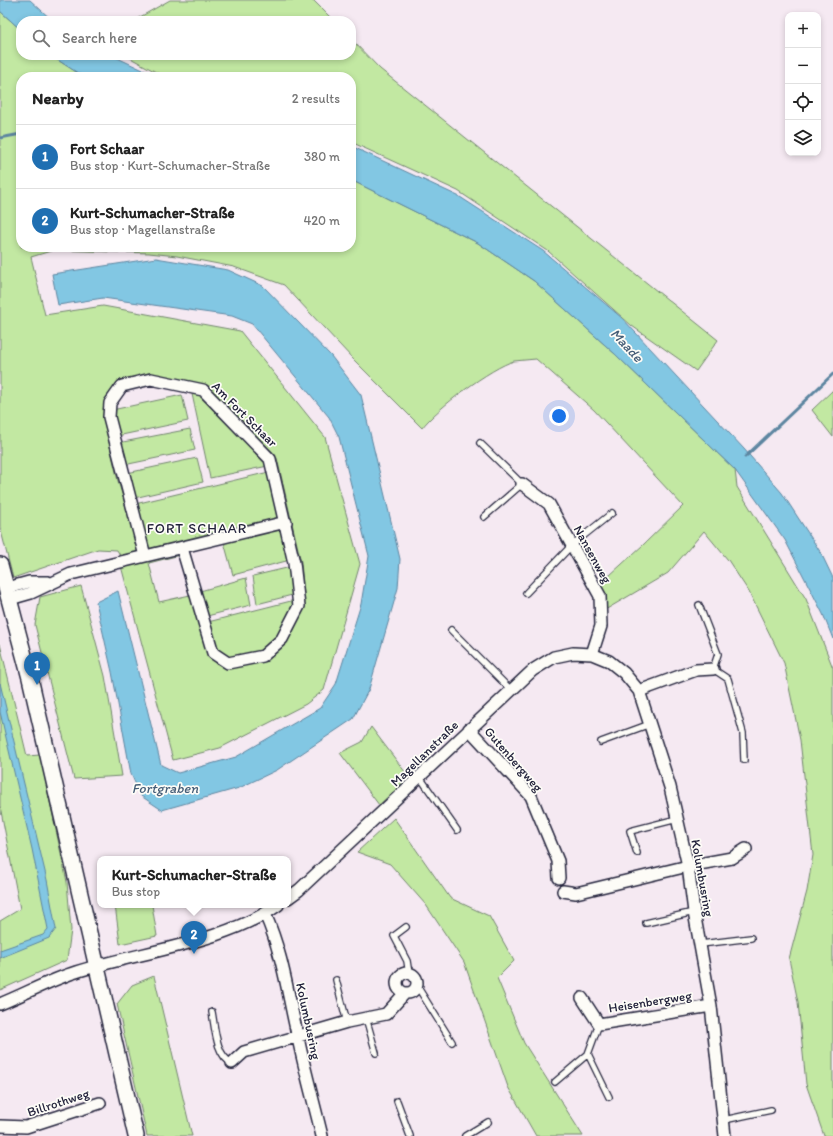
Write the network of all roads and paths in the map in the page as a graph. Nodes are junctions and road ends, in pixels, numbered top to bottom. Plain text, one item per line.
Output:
1 (480, 443) dead end
2 (522, 484) junction
3 (612, 513) dead end
4 (484, 517) dead end
5 (286, 522) junction
6 (572, 545) junction
7 (182, 548) junction
8 (145, 556) junction
9 (0, 565) edge
10 (9, 593) junction
11 (526, 593) dead end
12 (699, 605) dead end
13 (451, 630) dead end
14 (592, 654) junction
15 (713, 668) junction
16 (511, 690) junction
17 (639, 691) junction
18 (650, 724) junction
19 (468, 729) junction
20 (601, 742) dead end
21 (744, 760) dead end
22 (419, 776) junction
23 (677, 819) junction
24 (457, 830) dead end
25 (746, 849) dead end
26 (637, 853) dead end
27 (688, 866) junction
28 (559, 878) dead end
29 (563, 891) dead end
30 (291, 896) edge
31 (274, 908) edge
32 (694, 912) junction
33 (265, 914) junction
34 (646, 923) dead end
35 (406, 926) dead end
36 (751, 938) dead end
37 (701, 944) junction
38 (97, 966) junction
39 (409, 974) junction
40 (336, 980) dead end
41 (417, 986) junction
42 (405, 993) junction
43 (582, 998) dead end
44 (0, 1004) edge
45 (711, 1006) junction
46 (212, 1012) dead end
47 (366, 1018) junction
48 (346, 1022) junction
49 (599, 1024) junction
50 (297, 1037) junction
51 (452, 1042) dead end
52 (376, 1053) dead end
53 (588, 1054) junction
54 (232, 1063) joint
55 (555, 1082) dead end
56 (609, 1097) dead end
57 (397, 1101) dead end
58 (100, 1103) dead end
59 (771, 1110) dead end
60 (724, 1120) junction
61 (488, 1122) dead end
62 (0, 1126) edge
63 (136, 1136) edge
64 (322, 1136) edge
65 (410, 1136) edge
66 (465, 1136) edge
67 (726, 1136) edge

1 - 2 lane
2 - 4 lane
2 - 6 street, Nansenweg
3 - 6 lane
5 - 7 street
5 - 7 street, Am Fort Schaar
5 - 8 street, Am Fort Schaar
6 - 11 lane
6 - 14 street, Nansenweg
7 - 8 street
8 - 10 street
9 - 10 main road
10 - 38 main road
12 - 15 lane
13 - 16 lane
14 - 16 street, Magellanstraße
14 - 17 street, Kolumbusring
15 - 17 street
15 - 21 lane
16 - 19 street, Magellanstraße
17 - 18 street, Kolumbusring
18 - 20 lane
18 - 23 street, Kolumbusring
19 - 22 street, Magellanstraße
19 - 28 street, Gutenbergweg
22 - 24 lane
22 - 30 street, Magellanstraße
23 - 26 lane
23 - 27 street, Kolumbusring
25 - 27 street
27 - 29 street
27 - 32 street, Kolumbusring
31 - 33 street
32 - 34 lane
32 - 37 street, Kolumbusring
33 - 38 street
33 - 50 street, Kolumbusring
35 - 39 lane
36 - 37 lane
37 - 45 street, Kolumbusring
38 - 44 street
38 - 63 main road
39 - 41 street
39 - 42 street
40 - 48 lane
41 - 42 street
41 - 51 lane
42 - 47 street
43 - 49 street, Heisenbergweg
45 - 49 street, Heisenbergweg
45 - 60 street, Kolumbusring
46 - 54 lane
47 - 48 street
47 - 52 lane
48 - 50 street
49 - 53 lane
50 - 54 street
50 - 64 street, Kolumbusring
53 - 55 lane
53 - 56 lane
57 - 65 lane
58 - 62 street, Billrothweg
59 - 60 lane
60 - 67 street, Kolumbusring
61 - 66 lane

